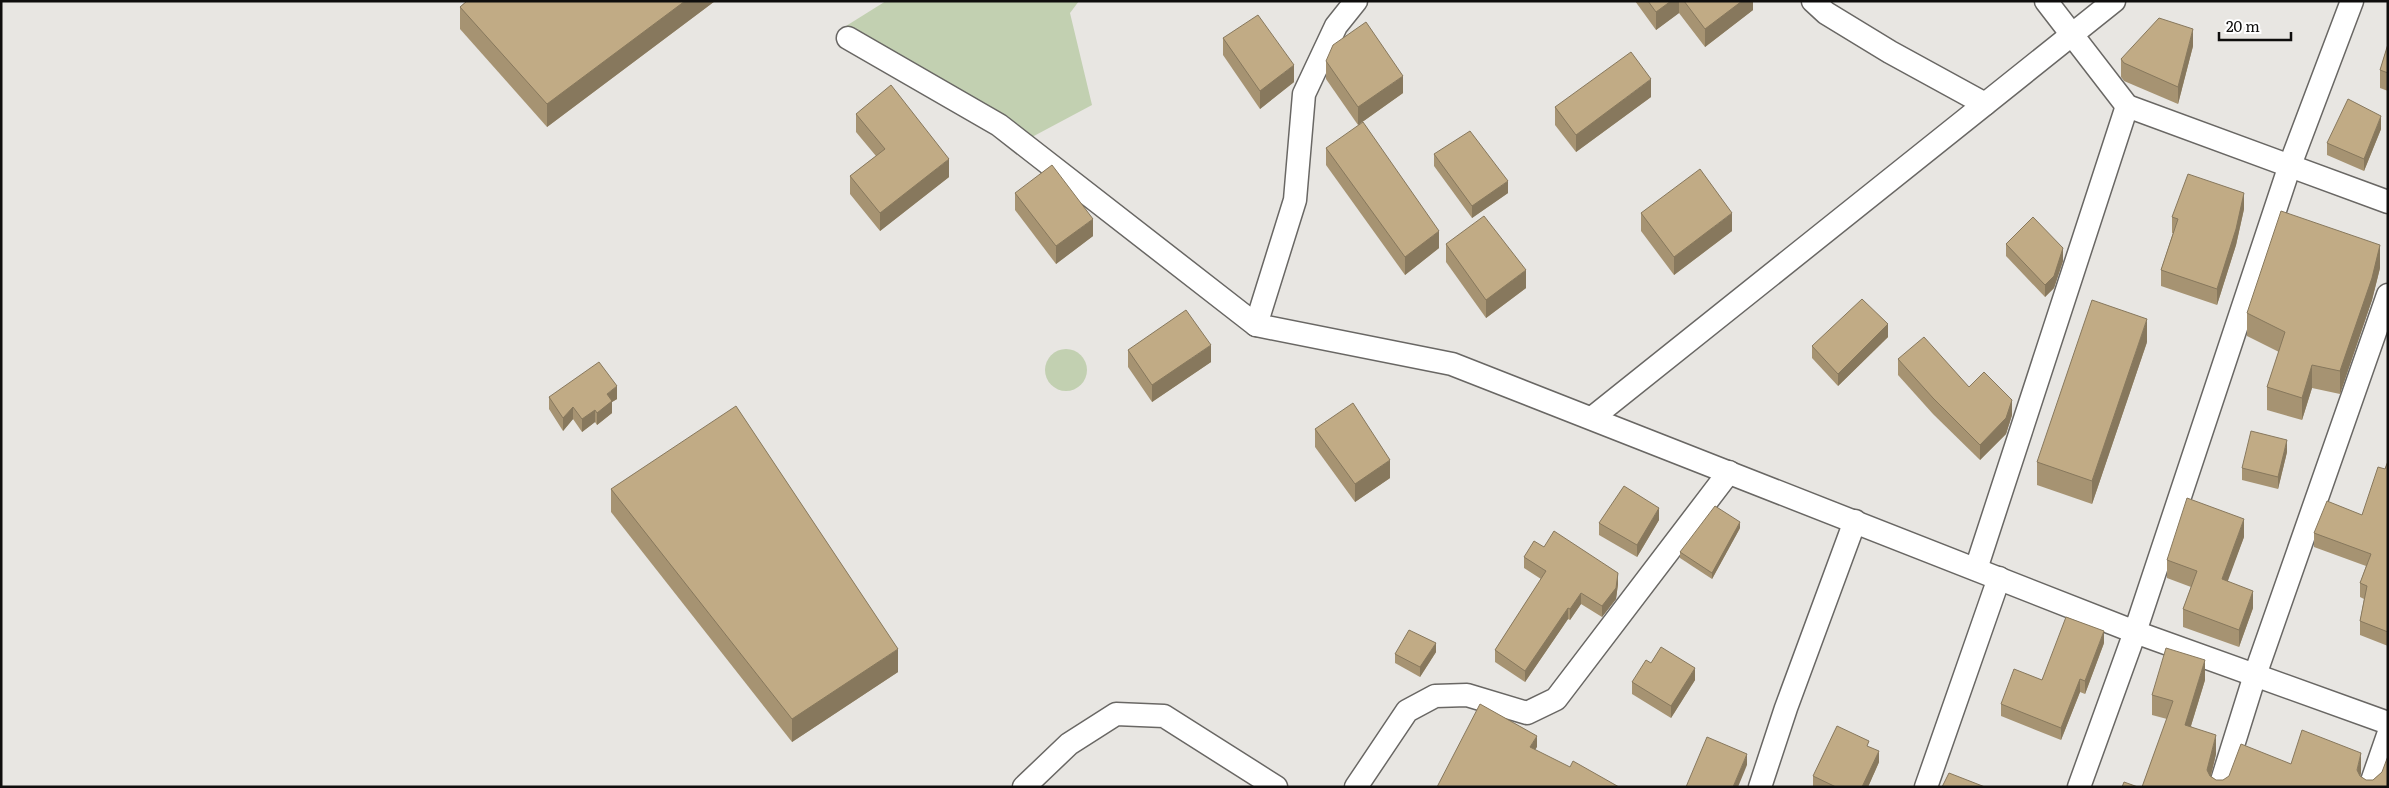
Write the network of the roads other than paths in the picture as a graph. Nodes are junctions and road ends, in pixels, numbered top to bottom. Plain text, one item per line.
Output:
1 (1356, 1) edge
2 (1813, 1) edge
3 (2046, 1) edge
4 (2114, 1) edge
5 (2352, 1) edge
6 (2071, 36) junction
7 (848, 38) dead end
8 (1985, 104) junction
9 (2127, 106) junction
10 (2290, 165) junction
11 (2388, 202) edge
12 (2388, 295) edge
13 (1256, 325) junction
14 (1592, 418) junction
15 (1729, 472) junction
16 (1855, 522) junction
17 (1976, 569) junction
18 (1999, 578) junction
19 (2135, 632) junction
20 (2255, 675) junction
21 (2388, 723) edge
22 (2388, 735) edge
23 (1024, 787) edge
24 (1276, 787) edge
25 (1356, 787) edge
26 (1760, 787) edge
27 (1926, 787) edge
28 (2079, 787) edge
29 (2220, 787) edge
30 (2370, 787) edge

1 - 13 street
2 - 8 street
3 - 6 street
4 - 6 street
5 - 10 street
6 - 8 street
6 - 9 street
7 - 13 street
8 - 14 street
9 - 10 street
9 - 17 street
10 - 11 street
10 - 19 street
12 - 20 street
13 - 14 street
14 - 15 street
15 - 16 street
15 - 25 street
16 - 17 street
16 - 26 street
17 - 18 street
18 - 19 street
18 - 27 street
19 - 20 street
19 - 28 street
20 - 21 street
20 - 29 street
22 - 30 street
23 - 24 street

